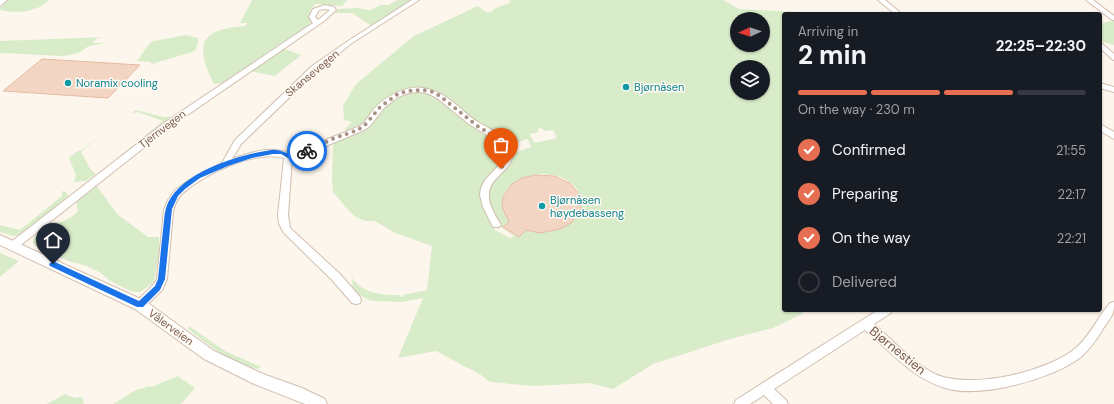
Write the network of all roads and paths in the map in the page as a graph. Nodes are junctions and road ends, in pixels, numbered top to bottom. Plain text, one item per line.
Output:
1 (4, 0) edge
2 (416, 0) edge
3 (881, 0) edge
4 (1089, 0) edge
5 (0, 4) edge
6 (896, 12) edge
7 (1113, 18) edge
8 (1102, 19) dead end
9 (317, 23) dead end
10 (1102, 46) edge
11 (1114, 58) edge
12 (1102, 85) edge
13 (1113, 88) edge
14 (1102, 128) edge
15 (1114, 136) edge
16 (288, 156) junction
17 (226, 164) junction
18 (496, 226) dead end
19 (0, 240) edge
20 (14, 245) junction
21 (356, 300) dead end
22 (140, 305) junction
23 (1114, 306) edge
24 (884, 312) edge
25 (866, 324) junction
26 (764, 388) junction
27 (320, 404) edge
28 (740, 404) edge
29 (782, 404) edge

1 - 5 street
2 - 17 street, Skansevegen
3 - 6 street
4 - 7 street
7 - 8 street
9 - 20 street, Tjernvegen
10 - 11 street
12 - 13 street
14 - 15 street
16 - 17 street
16 - 18 street
16 - 21 street
17 - 22 street
19 - 20 street, Vålerveien
20 - 22 street, Vålerveien
22 - 27 street, Vålerveien
23 - 25 street, Bjørnestien
24 - 25 street
25 - 26 street
26 - 28 street
26 - 29 street

